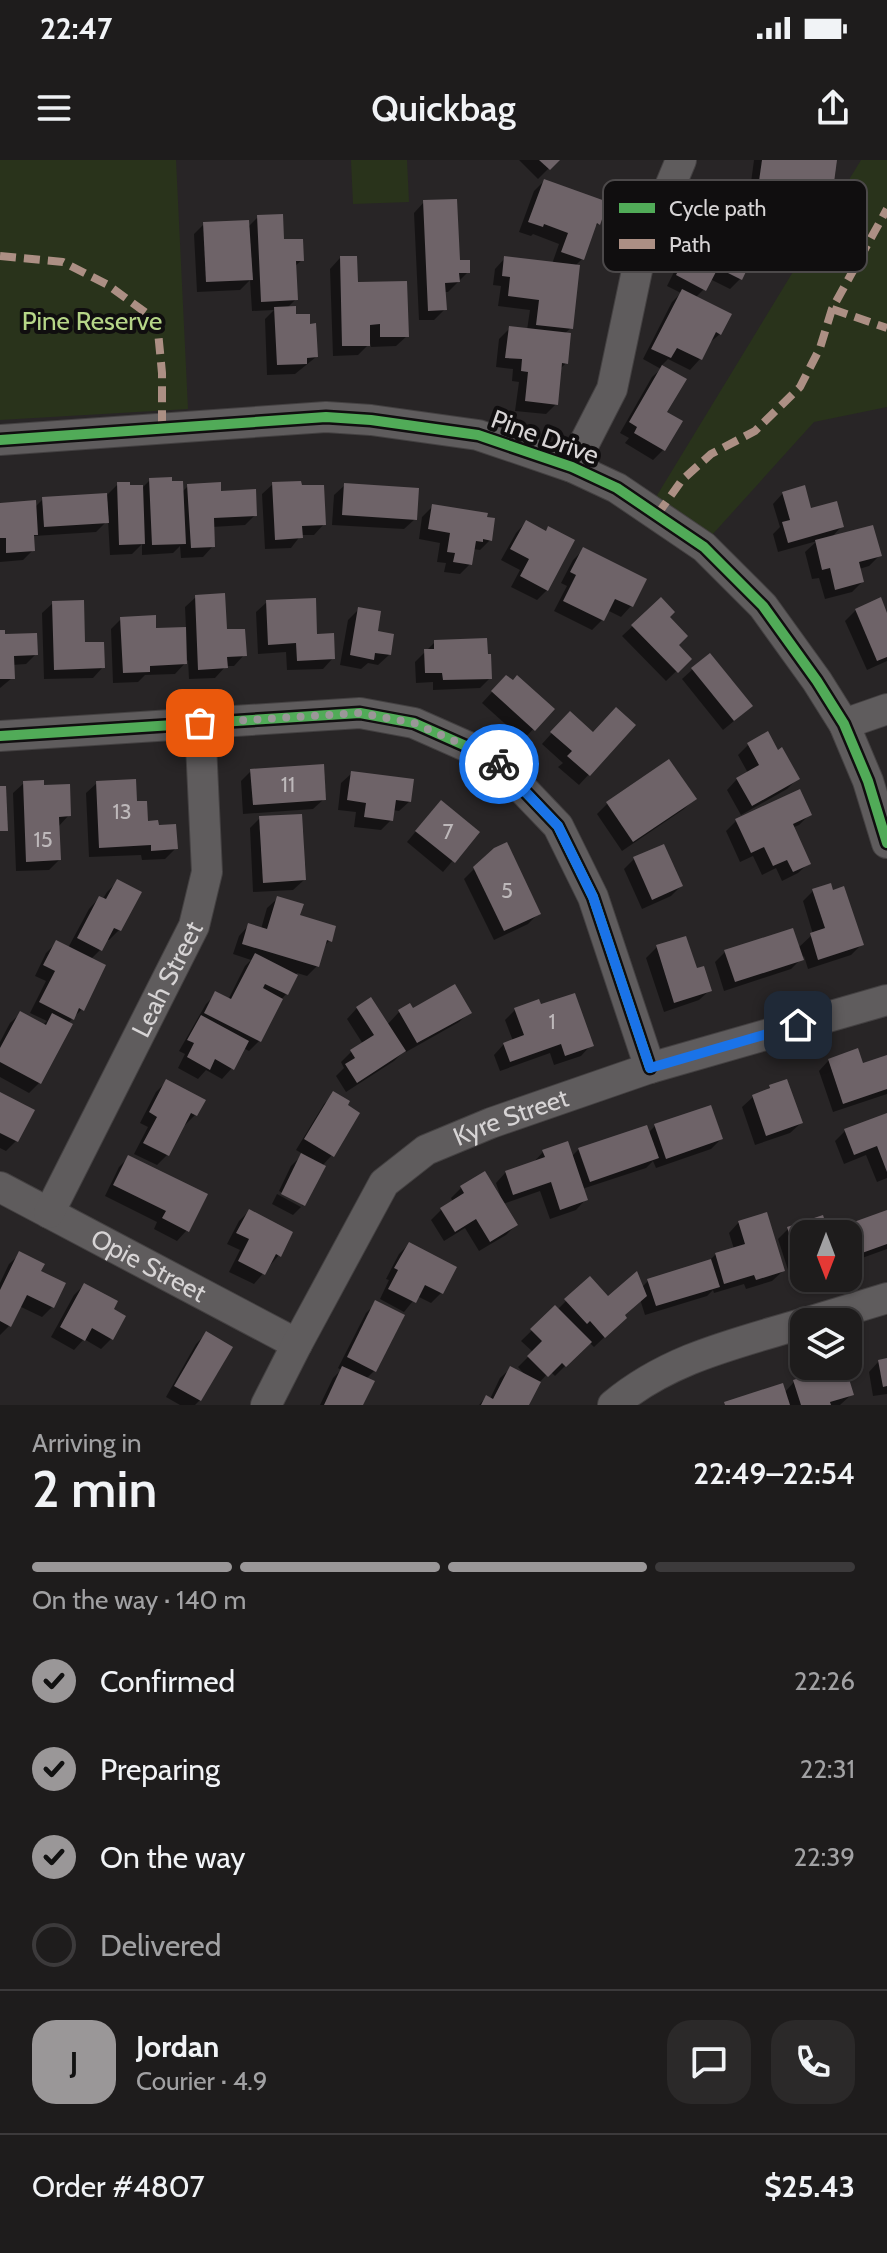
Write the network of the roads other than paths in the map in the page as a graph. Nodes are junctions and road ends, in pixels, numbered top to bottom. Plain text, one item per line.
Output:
1 (681, 160) edge
2 (673, 180) edge
3 (637, 272) edge
4 (0, 440) edge
5 (572, 467) junction
6 (887, 709) edge
7 (200, 723) junction
8 (844, 724) junction
9 (0, 736) edge
10 (887, 843) edge
11 (887, 1000) edge
12 (650, 1068) junction
13 (0, 1187) edge
14 (49, 1213) junction
15 (887, 1298) edge
16 (855, 1308) edge
17 (790, 1328) edge
18 (297, 1344) junction
19 (266, 1405) edge
20 (613, 1405) edge

1 - 2 street
3 - 5 street
4 - 5 street, Pine Drive
5 - 8 street, Pine Drive
6 - 8 street
7 - 9 street
7 - 12 street
7 - 14 street, Leah Street
8 - 10 street, Pine Drive
11 - 12 street, Kyre Street
12 - 18 street, Kyre Street
13 - 14 street, Opie Street
14 - 18 street, Opie Street
15 - 16 street
17 - 20 street
18 - 19 street, Kyre Street

